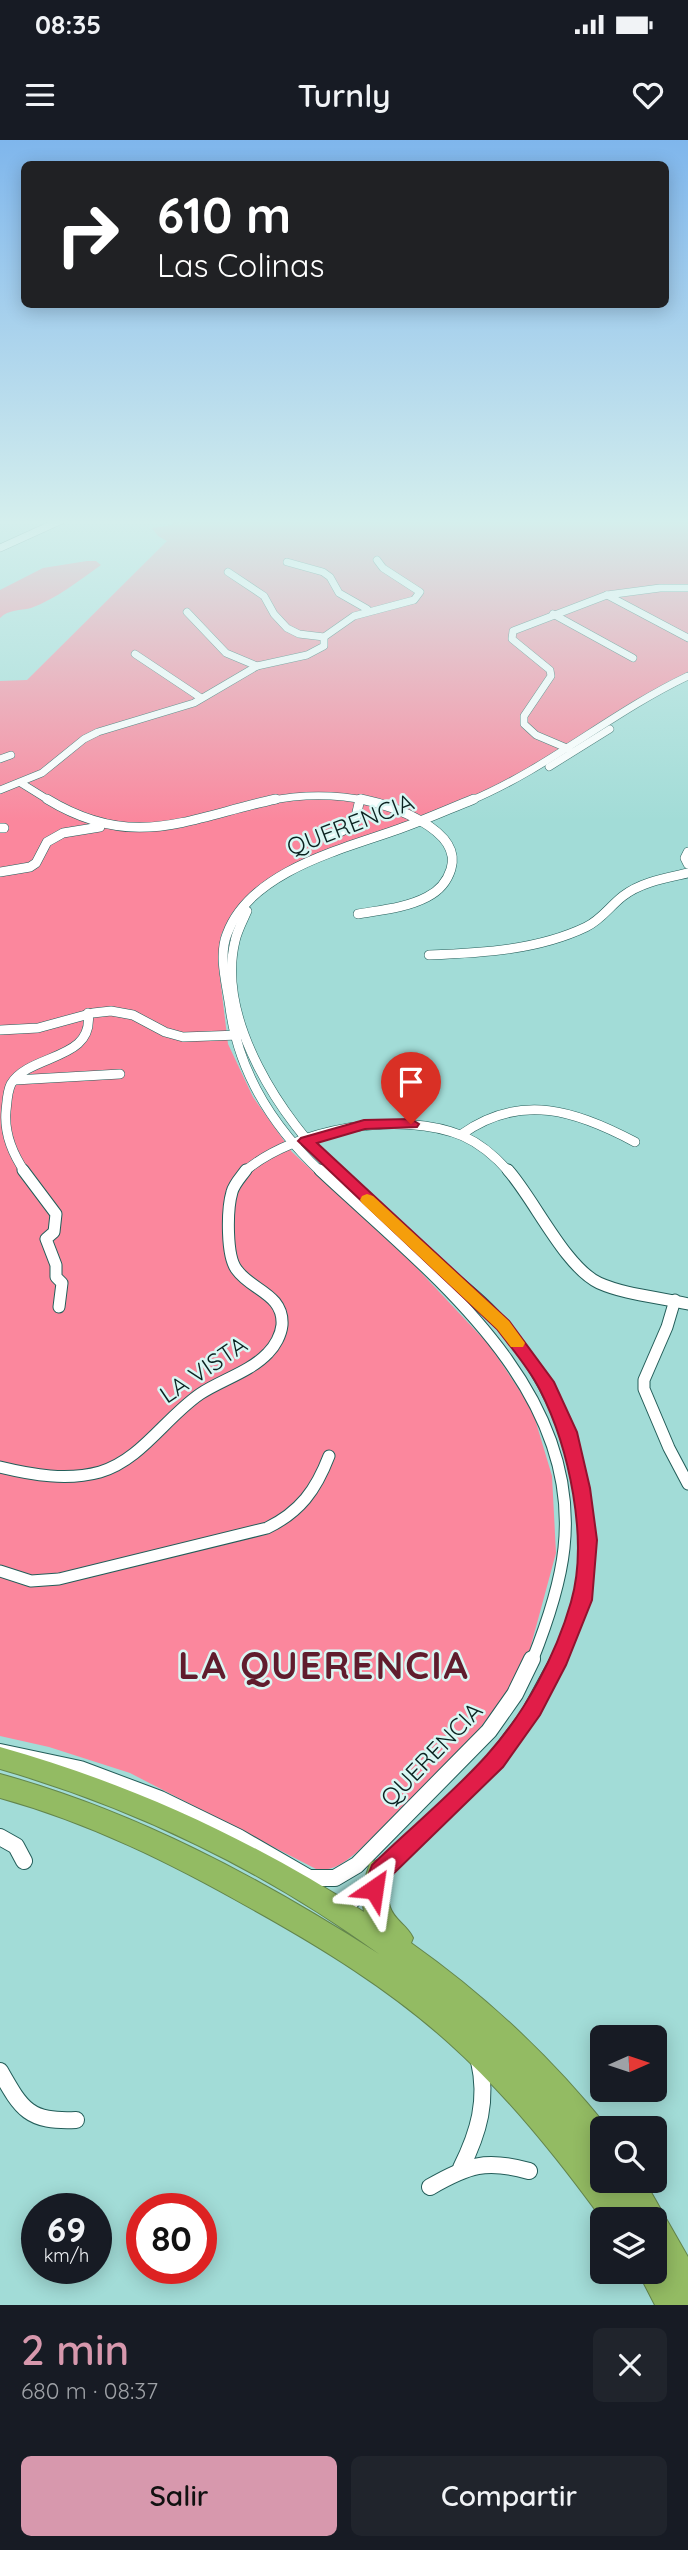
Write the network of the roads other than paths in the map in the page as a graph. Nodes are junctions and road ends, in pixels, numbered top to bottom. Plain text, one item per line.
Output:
1 (198, 620) edge
2 (280, 620) edge
3 (343, 620) edge
4 (537, 620) edge
5 (564, 620) edge
6 (654, 620) edge
7 (324, 637) junction
8 (688, 638) edge
9 (135, 654) dead end
10 (633, 658) dead end
11 (257, 666) junction
12 (688, 676) edge
13 (688, 681) edge
14 (201, 698) junction
15 (570, 750) junction
16 (11, 755) dead end
17 (0, 759) edge
18 (21, 783) junction
19 (0, 790) edge
20 (360, 799) junction
21 (424, 823) junction
22 (110, 826) junction
23 (332, 836) dead end
24 (688, 852) edge
25 (688, 864) edge
26 (0, 873) edge
27 (688, 873) edge
28 (358, 914) dead end
29 (429, 955) dead end
30 (88, 1013) junction
31 (0, 1030) edge
32 (246, 1035) junction
33 (234, 1036) junction
34 (120, 1074) dead end
35 (263, 1079) junction
36 (15, 1080) junction
37 (261, 1098) junction
38 (4, 1099) edge
39 (462, 1134) junction
40 (306, 1141) junction
41 (635, 1142) dead end
42 (293, 1145) junction
43 (421, 1256) junction
44 (675, 1300) junction
45 (688, 1304) edge
46 (59, 1307) dead end
47 (329, 1456) dead end
48 (0, 1467) edge
49 (688, 1485) edge
50 (0, 1571) edge
51 (536, 1653) junction
52 (559, 1659) junction
53 (0, 1752) edge
54 (0, 1758) edge
55 (0, 1783) edge
56 (426, 1796) junction
57 (444, 1811) junction
58 (0, 1837) edge
59 (24, 1861) dead end
60 (380, 1872) junction
61 (339, 1911) junction
62 (469, 2043) junction
63 (0, 2071) edge
64 (548, 2080) junction
65 (76, 2120) dead end
66 (590, 2131) edge
67 (461, 2168) junction
68 (529, 2171) dead end
69 (430, 2187) dead end
70 (612, 2207) edge
71 (667, 2251) edge
72 (661, 2284) edge
73 (688, 2288) edge
74 (673, 2305) edge

1 - 11 street
2 - 7 street
3 - 7 street
4 - 15 street
5 - 10 street
6 - 8 street
7 - 11 street
9 - 14 street
11 - 14 street
12 - 15 street, QUERENCIA
13 - 15 street, QUERENCIA
14 - 18 street
15 - 21 street, QUERENCIA
16 - 17 street
18 - 19 street
18 - 22 street
20 - 21 street
20 - 22 street
20 - 23 street
21 - 28 street
21 - 32 street, QUERENCIA
21 - 33 street, QUERENCIA
22 - 26 street
24 - 25 street
27 - 29 street
30 - 31 street
30 - 33 street
30 - 36 street
32 - 33 street
32 - 35 street, QUERENCIA
33 - 35 street
33 - 37 street, QUERENCIA
34 - 36 street
35 - 40 street, QUERENCIA
36 - 38 street
37 - 40 street
37 - 42 street, QUERENCIA
38 - 46 street
39 - 40 street
39 - 41 street
39 - 44 street
40 - 42 street
40 - 43 street, QUERENCIA
42 - 43 street, QUERENCIA
42 - 48 street, LA VISTA
43 - 51 street, QUERENCIA
43 - 52 street, QUERENCIA
44 - 45 street
44 - 49 street
47 - 50 street
51 - 52 street
51 - 56 street, QUERENCIA
52 - 57 street, QUERENCIA
53 - 56 street, QUERENCIA
54 - 61 highway
55 - 61 highway
55 - 62 highway
56 - 57 street
57 - 60 street, QUERENCIA
58 - 59 street
60 - 61 street, QUERENCIA
60 - 64 highway
61 - 64 highway
62 - 67 street
62 - 70 highway
63 - 65 street
64 - 66 highway
67 - 68 street
67 - 69 street
71 - 73 highway
72 - 74 highway

